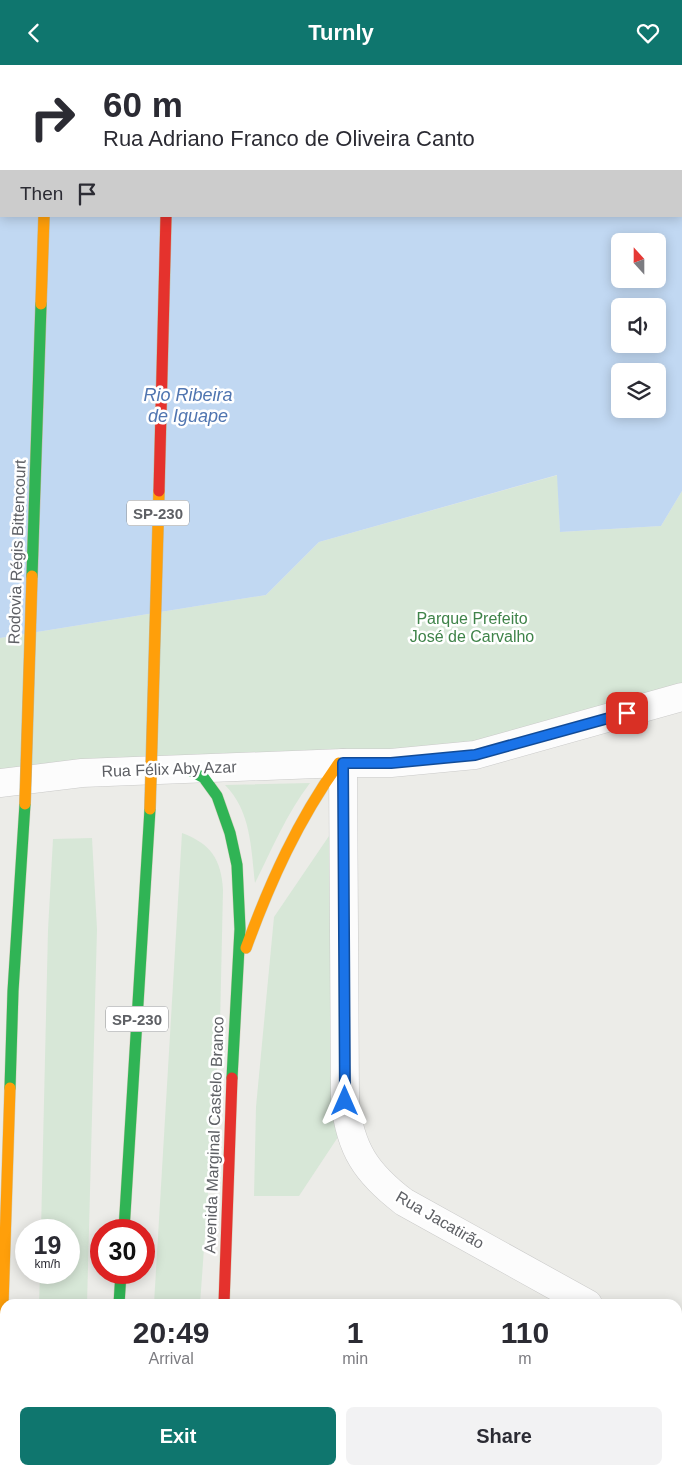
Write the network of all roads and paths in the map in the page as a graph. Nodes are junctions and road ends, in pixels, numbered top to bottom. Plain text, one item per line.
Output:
1 (44, 217) edge
2 (166, 217) edge
3 (682, 697) edge
4 (341, 763) junction
5 (187, 769) junction
6 (0, 783) edge
7 (239, 968) junction
8 (13, 991) junction
9 (0, 1039) edge
10 (125, 1219) edge
11 (120, 1284) edge
12 (3, 1299) edge
13 (119, 1299) edge
14 (224, 1299) edge
15 (579, 1299) edge

1 - 8 main road, Rodovia Régis Bittencourt, bridge
2 - 10 main road, SP-230, bridge
3 - 4 street, Rua Félix Aby Azar
4 - 5 street, Rua Félix Aby Azar
4 - 7 main road, Avenida Marginal Castelo Branco
4 - 15 street, Rua Jacatirão
5 - 6 street, Rua Félix Aby Azar
5 - 7 main road, Avenida Marginal Castelo Branco
7 - 14 main road, Avenida Marginal Castelo Branco
8 - 9 main road
8 - 12 main road, Rodovia Régis Bittencourt
11 - 13 main road

